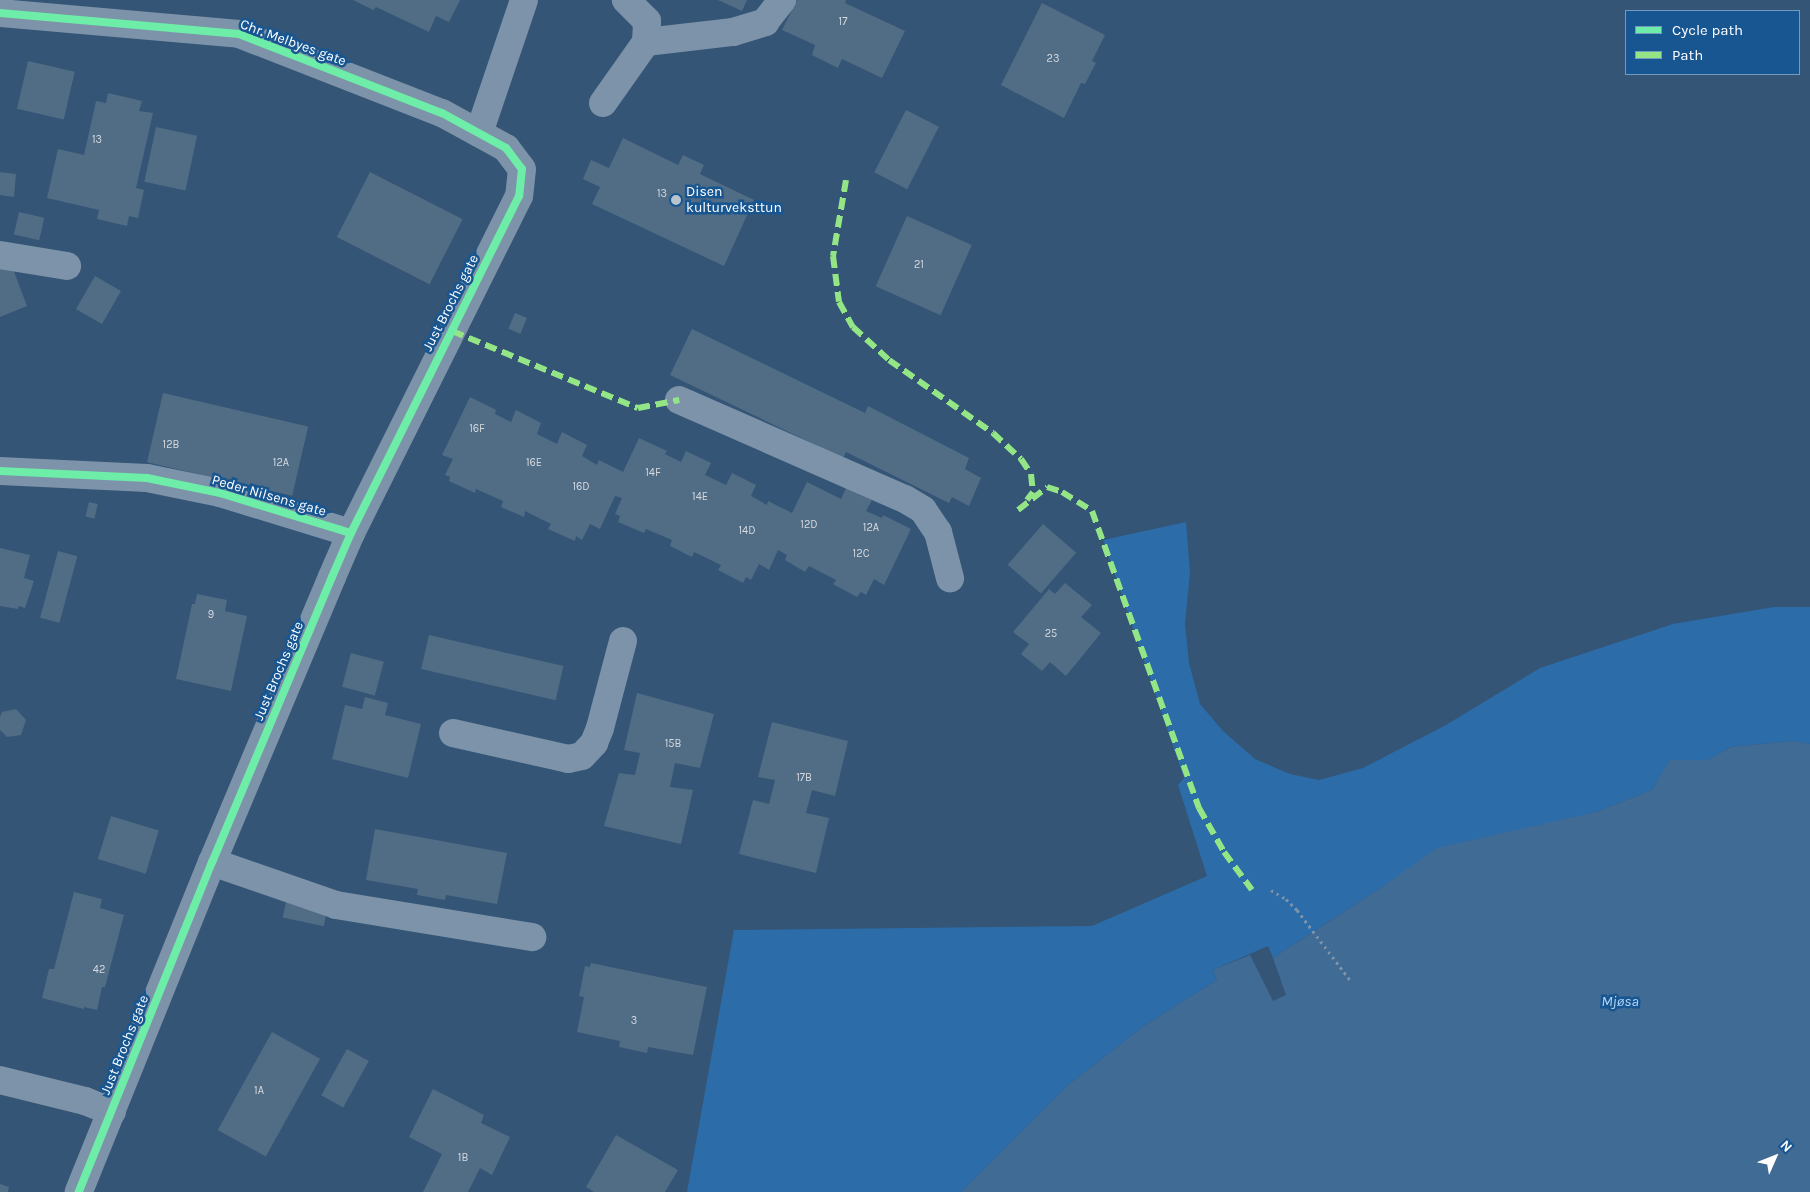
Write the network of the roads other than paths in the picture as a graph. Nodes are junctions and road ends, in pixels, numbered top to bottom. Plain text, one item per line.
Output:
1 (524, 0) edge
2 (626, 0) edge
3 (782, 0) edge
4 (0, 13) edge
5 (646, 42) junction
6 (603, 103) dead end
7 (478, 133) junction
8 (522, 169) joint
9 (0, 255) edge
10 (67, 266) dead end
11 (679, 400) dead end
12 (0, 471) edge
13 (351, 533) junction
14 (950, 578) dead end
15 (623, 641) dead end
16 (453, 733) dead end
17 (212, 862) junction
18 (532, 938) dead end
19 (0, 1080) edge
20 (112, 1112) junction
21 (79, 1192) edge

1 - 7 street
2 - 5 street
3 - 5 street
4 - 7 street, Chr. Melbyes gate
5 - 6 street
7 - 8 street, Chr. Melbyes gate
8 - 13 street, Just Brochs gate
9 - 10 street
11 - 14 street
12 - 13 street, Peder Nilsens gate
13 - 17 street, Just Brochs gate
15 - 16 street
17 - 18 street
17 - 20 street, Just Brochs gate
19 - 20 street
20 - 21 street, Just Brochs gate

